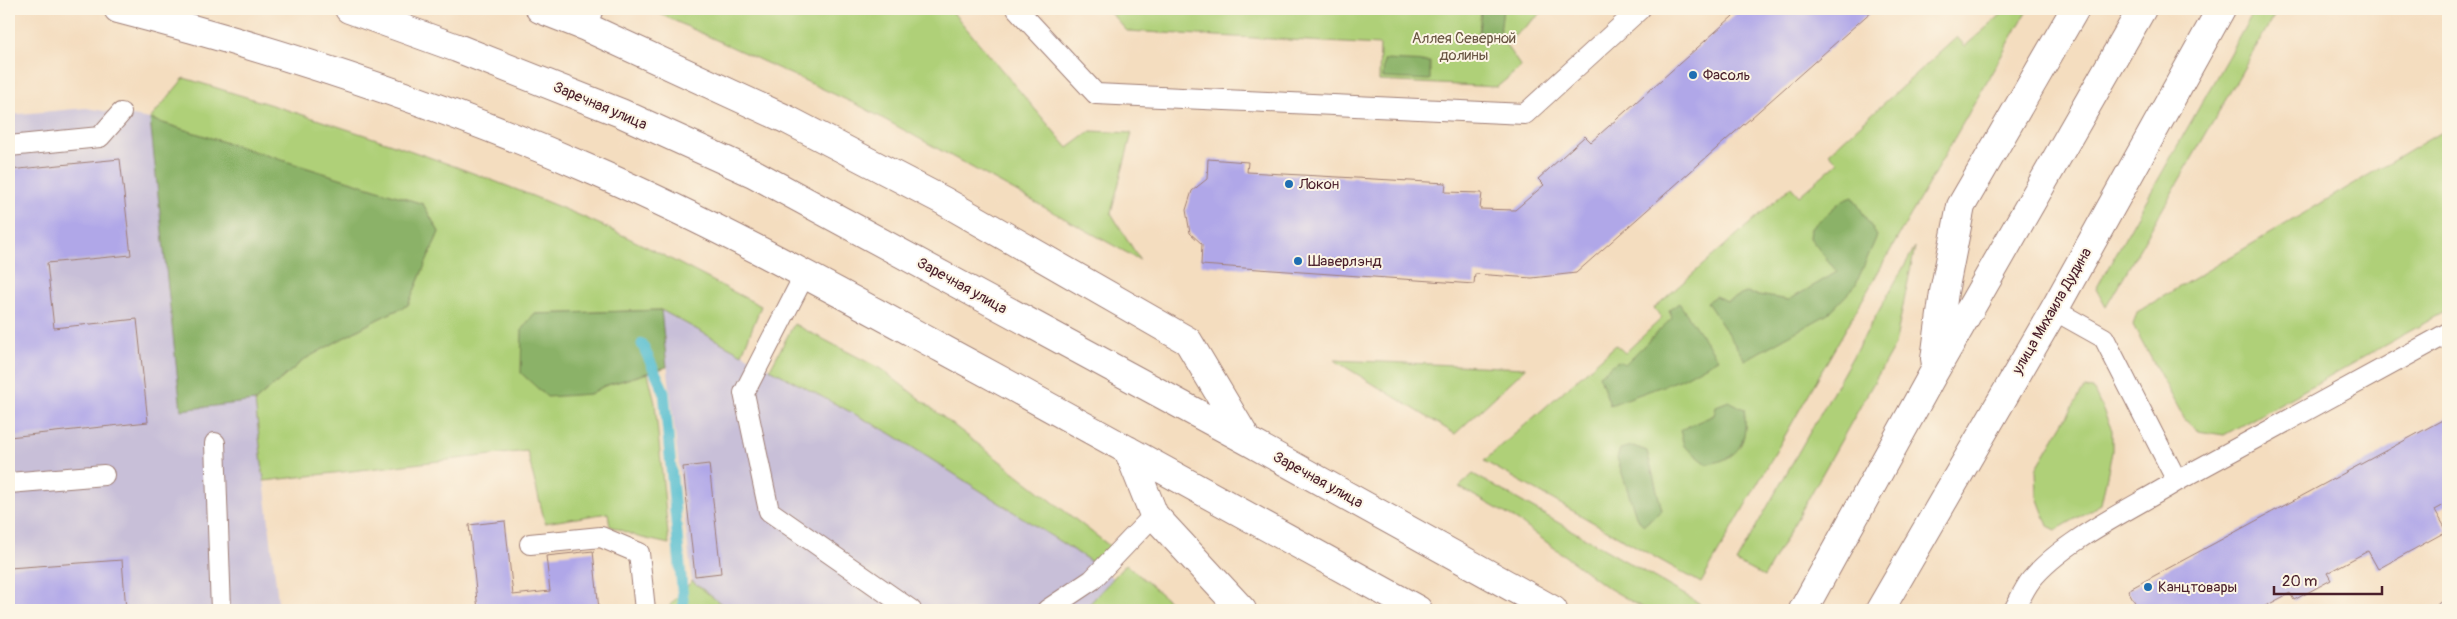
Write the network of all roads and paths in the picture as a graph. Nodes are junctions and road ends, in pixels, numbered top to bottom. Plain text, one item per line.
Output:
1 (118, 9) edge
2 (349, 9) edge
3 (540, 9) edge
4 (1017, 9) edge
5 (1640, 9) edge
6 (2075, 9) edge
7 (2142, 9) edge
8 (2222, 9) edge
9 (590, 18) edge
10 (121, 113) dead end
11 (9, 146) edge
12 (805, 274) junction
13 (2054, 310) junction
14 (2448, 333) edge
15 (1933, 374) junction
16 (1248, 441) junction
17 (215, 442) dead end
18 (1128, 450) junction
19 (104, 475) dead end
20 (2177, 481) junction
21 (9, 483) edge
22 (1154, 515) junction
23 (530, 544) dead end
24 (221, 610) edge
25 (645, 610) edge
26 (911, 610) edge
27 (1047, 610) edge
28 (1242, 610) edge
29 (1418, 610) edge
30 (1553, 610) edge
31 (1803, 610) edge
32 (1880, 610) edge
33 (2014, 610) edge

1 - 12 street
2 - 16 street, Заречная улица
3 - 9 street
4 - 5 lane
6 - 15 street
7 - 15 street
8 - 13 street, улица Михаила Дудина
9 - 16 street
10 - 11 lane
12 - 18 street
12 - 26 lane
13 - 20 lane
13 - 32 street, улица Михаила Дудина
14 - 20 lane
15 - 31 street
16 - 30 street, Заречная улица
17 - 24 lane
18 - 22 street
18 - 29 street
19 - 21 lane
20 - 33 lane
22 - 27 lane
22 - 28 street
23 - 25 lane

